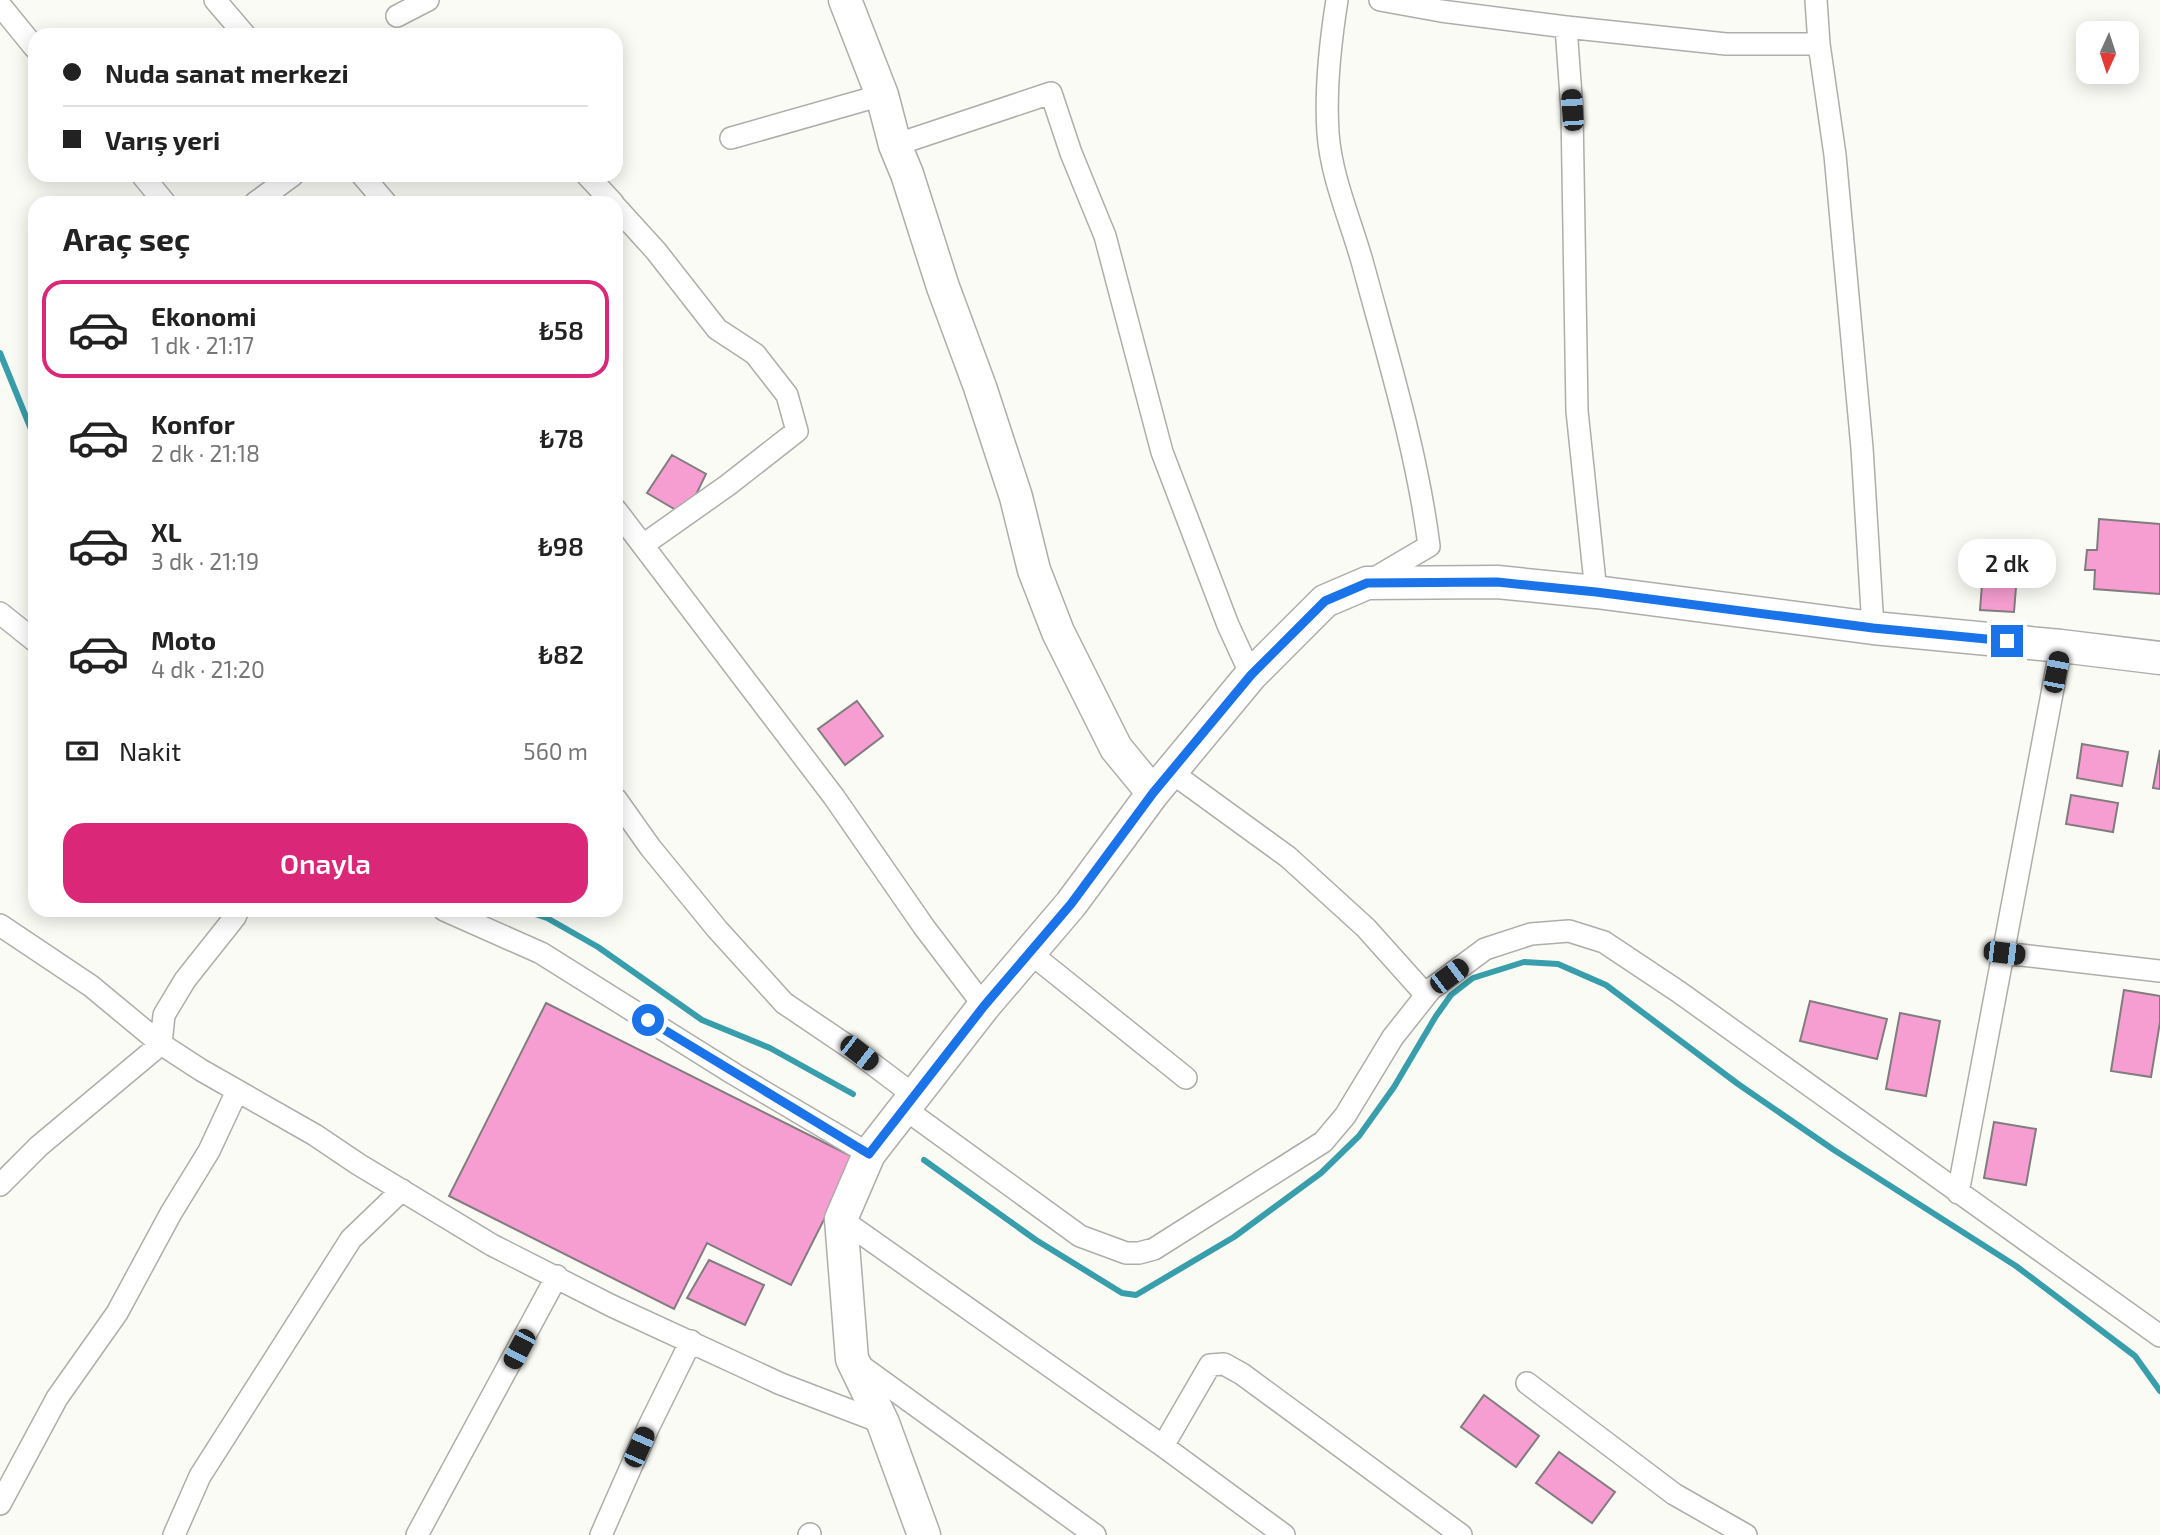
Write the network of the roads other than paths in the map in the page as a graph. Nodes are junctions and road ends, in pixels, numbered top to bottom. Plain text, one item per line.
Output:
1 (215, 0) edge
2 (428, 0) edge
3 (845, 0) edge
4 (1337, 0) edge
5 (1380, 0) edge
6 (1816, 0) edge
7 (0, 5) edge
8 (397, 16) dead end
9 (1566, 27) junction
10 (239, 28) edge
11 (28, 39) edge
12 (1819, 44) junction
13 (882, 95) junction
14 (731, 138) dead end
15 (895, 145) junction
16 (148, 182) edge
17 (284, 182) edge
18 (368, 182) edge
19 (593, 182) edge
20 (159, 196) edge
21 (264, 196) edge
22 (380, 196) edge
23 (606, 196) edge
24 (623, 215) edge
25 (623, 519) edge
26 (643, 544) junction
27 (1367, 583) junction
28 (1596, 592) junction
29 (0, 614) edge
30 (1873, 628) junction
31 (28, 636) edge
32 (2061, 646) junction
33 (2160, 658) edge
34 (1251, 675) junction
35 (1162, 783) junction
36 (623, 809) edge
37 (235, 917) edge
38 (460, 917) edge
39 (0, 925) edge
40 (1029, 952) junction
41 (2004, 953) junction
42 (2160, 971) edge
43 (1426, 995) junction
44 (984, 1006) junction
45 (161, 1044) junction
46 (1186, 1078) dead end
47 (237, 1091) junction
48 (910, 1103) junction
49 (869, 1154) junction
50 (0, 1185) edge
51 (402, 1190) junction
52 (1958, 1193) junction
53 (841, 1219) junction
54 (557, 1276) junction
55 (2160, 1336) edge
56 (691, 1341) junction
57 (852, 1359) junction
58 (1527, 1383) dead end
59 (883, 1423) junction
60 (1163, 1446) junction
61 (0, 1504) edge
62 (174, 1535) edge
63 (417, 1535) edge
64 (601, 1535) edge
65 (924, 1535) edge
66 (1095, 1535) edge
67 (1284, 1535) edge
68 (1461, 1535) edge
69 (1746, 1535) edge

1 - 10 street
2 - 8 street
3 - 13 street
4 - 27 street
5 - 9 street
6 - 12 street
7 - 11 street
9 - 12 street
9 - 28 street
12 - 30 street
13 - 14 street
13 - 15 street
15 - 34 street
15 - 35 street
16 - 20 street
17 - 21 street
18 - 22 street
19 - 23 street
24 - 26 street
25 - 26 street
26 - 44 street
27 - 28 street
27 - 34 street
28 - 30 street
29 - 31 street
30 - 32 street
32 - 33 street
32 - 41 street
34 - 35 street
35 - 40 street
35 - 43 street
36 - 48 street
37 - 45 street
38 - 49 street
39 - 45 street
40 - 44 street
40 - 46 street
41 - 42 street
41 - 52 street
43 - 48 street
43 - 52 street
44 - 48 street
45 - 47 street
45 - 50 street
47 - 51 street
47 - 61 street
48 - 49 street
49 - 53 street
51 - 54 street
51 - 62 street
52 - 55 street
53 - 57 street
53 - 60 street
54 - 56 street
54 - 63 street
56 - 59 street
56 - 64 street
57 - 59 street
57 - 66 street
58 - 69 street
59 - 65 street
60 - 67 street
60 - 68 street

